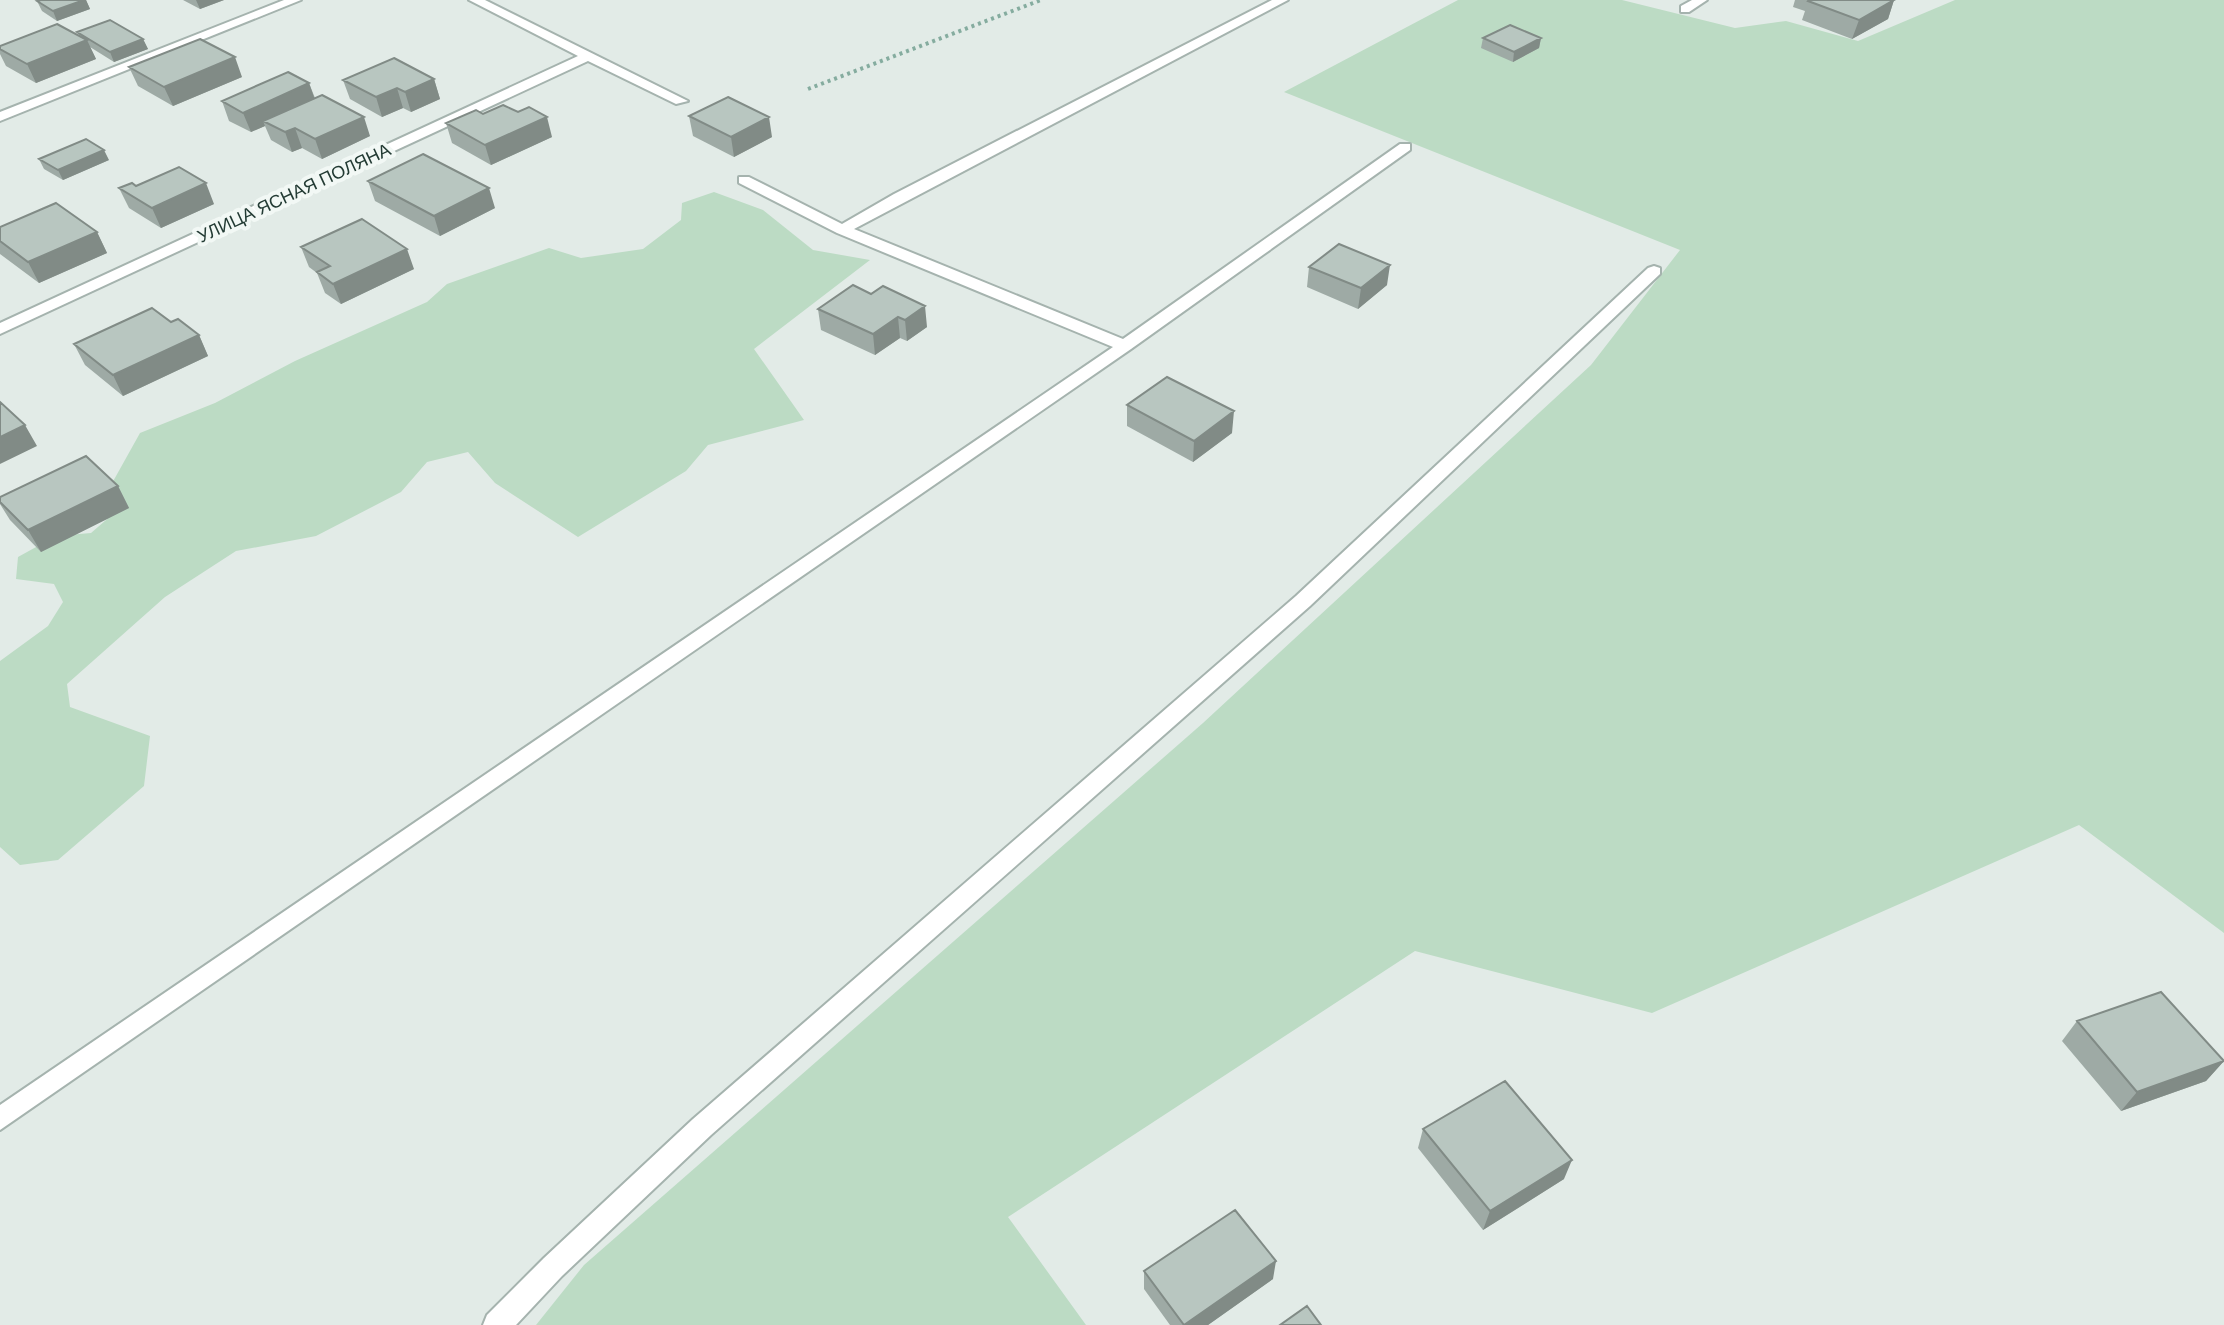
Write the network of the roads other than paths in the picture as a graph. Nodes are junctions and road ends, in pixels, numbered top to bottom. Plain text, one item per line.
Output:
1 (295, 0) edge
2 (475, 0) edge
3 (1282, 0) edge
4 (1701, 0) edge
5 (1685, 9) dead end
6 (588, 56) junction
7 (681, 101) dead end
8 (0, 117) edge
9 (1405, 147) dead end
10 (744, 180) dead end
11 (842, 230) junction
12 (1654, 271) dead end
13 (0, 329) edge
14 (1125, 346) junction
15 (0, 1119) edge
16 (497, 1325) edge

1 - 8 lane
2 - 6 lane
3 - 11 lane
4 - 5 lane
6 - 7 lane
6 - 13 lane, УЛИЦА ЯСНАЯ ПОЛЯНА
9 - 14 lane
10 - 11 lane
11 - 14 lane
12 - 16 lane
14 - 15 lane

